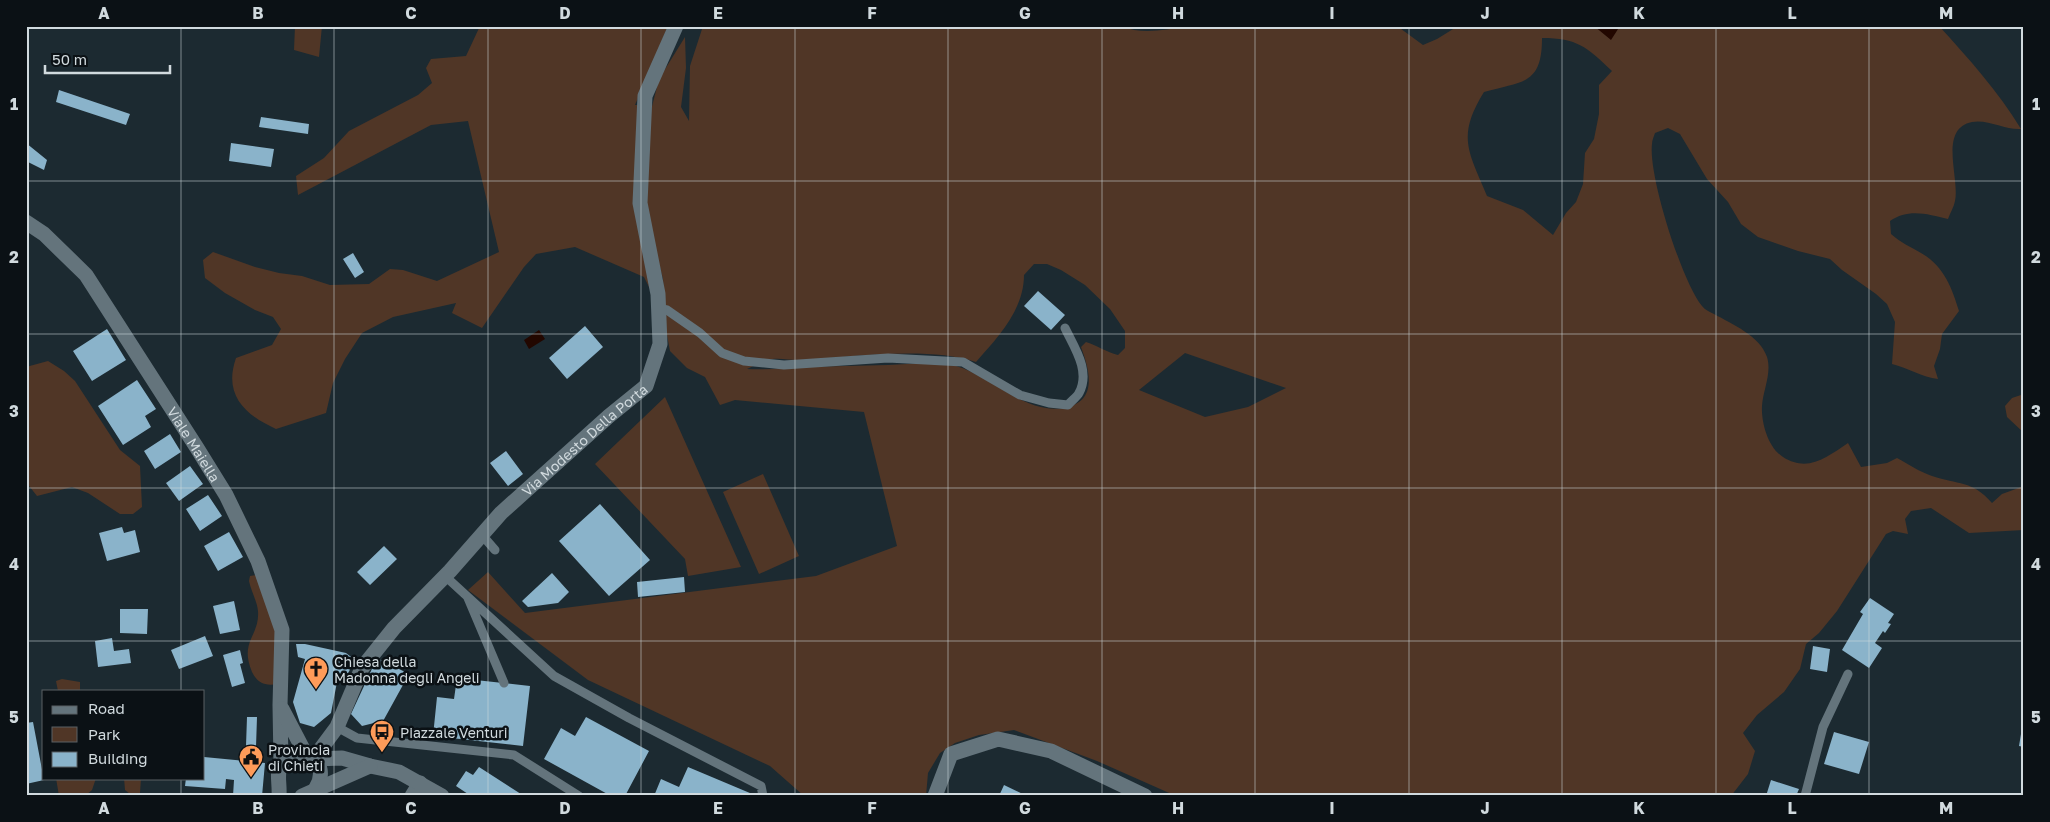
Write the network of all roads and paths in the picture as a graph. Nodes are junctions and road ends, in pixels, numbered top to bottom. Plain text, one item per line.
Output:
1 (676, 26) edge
2 (26, 222) edge
3 (658, 308) junction
4 (1065, 328) dead end
5 (482, 535) junction
6 (495, 550) dead end
7 (445, 576) junction
8 (466, 596) junction
9 (1848, 674) dead end
10 (504, 683) dead end
11 (280, 705) junction
12 (337, 727) junction
13 (311, 757) junction
14 (282, 763) junction
15 (370, 766) junction
16 (280, 790) edge
17 (416, 790) edge
18 (310, 793) edge
19 (298, 796) edge
20 (442, 796) edge
21 (579, 796) edge
22 (764, 796) edge
23 (935, 796) edge
24 (1145, 796) edge
25 (1805, 796) edge

1 - 3 main road, Via Modesto Della Porta
2 - 11 main road, Viale Maiella
3 - 4 lane
3 - 5 main road, Via Modesto Della Porta
5 - 6 lane
5 - 7 main road, Via Modesto Della Porta
7 - 8 lane
7 - 12 main road, Via Modesto Della Porta
8 - 10 lane
8 - 22 lane
9 - 25 lane
11 - 13 main road
11 - 14 main road, Viale Maiella
12 - 13 main road, Via Modesto Della Porta
12 - 21 lane
13 - 14 main road
13 - 15 main road
13 - 18 main road
14 - 16 main road, Viale Maiella
15 - 17 main road
15 - 18 main road
16 - 19 main road
17 - 20 main road
23 - 24 main road

